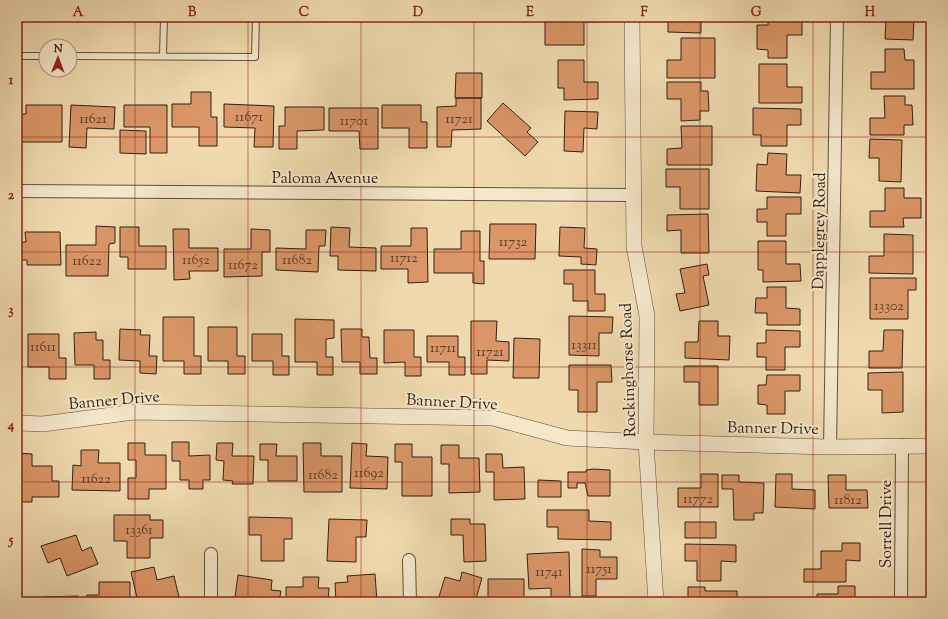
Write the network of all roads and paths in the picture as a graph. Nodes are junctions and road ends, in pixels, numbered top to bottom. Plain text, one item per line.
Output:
1 (164, 17) edge
2 (256, 17) edge
3 (632, 17) edge
4 (837, 17) edge
5 (17, 56) edge
6 (38, 56) edge
7 (78, 56) edge
8 (163, 56) junction
9 (17, 190) edge
10 (633, 195) junction
11 (17, 423) edge
12 (646, 442) junction
13 (902, 445) junction
14 (830, 446) junction
15 (931, 446) edge
16 (211, 554) dead end
17 (409, 560) dead end
18 (211, 602) edge
19 (410, 602) edge
20 (656, 602) edge
21 (901, 602) edge

1 - 8 lane
2 - 8 lane
3 - 10 street, Rockinghorse Road
4 - 14 street, Dapplegrey Road
5 - 6 lane
7 - 8 lane
9 - 10 street, Paloma Avenue
10 - 12 street, Rockinghorse Road
11 - 12 street, Banner Drive
12 - 14 street, Banner Drive
12 - 20 street, Rockinghorse Road
13 - 14 street, Banner Drive
13 - 15 street, Banner Drive
13 - 21 street, Sorrell Drive
16 - 18 street
17 - 19 street

